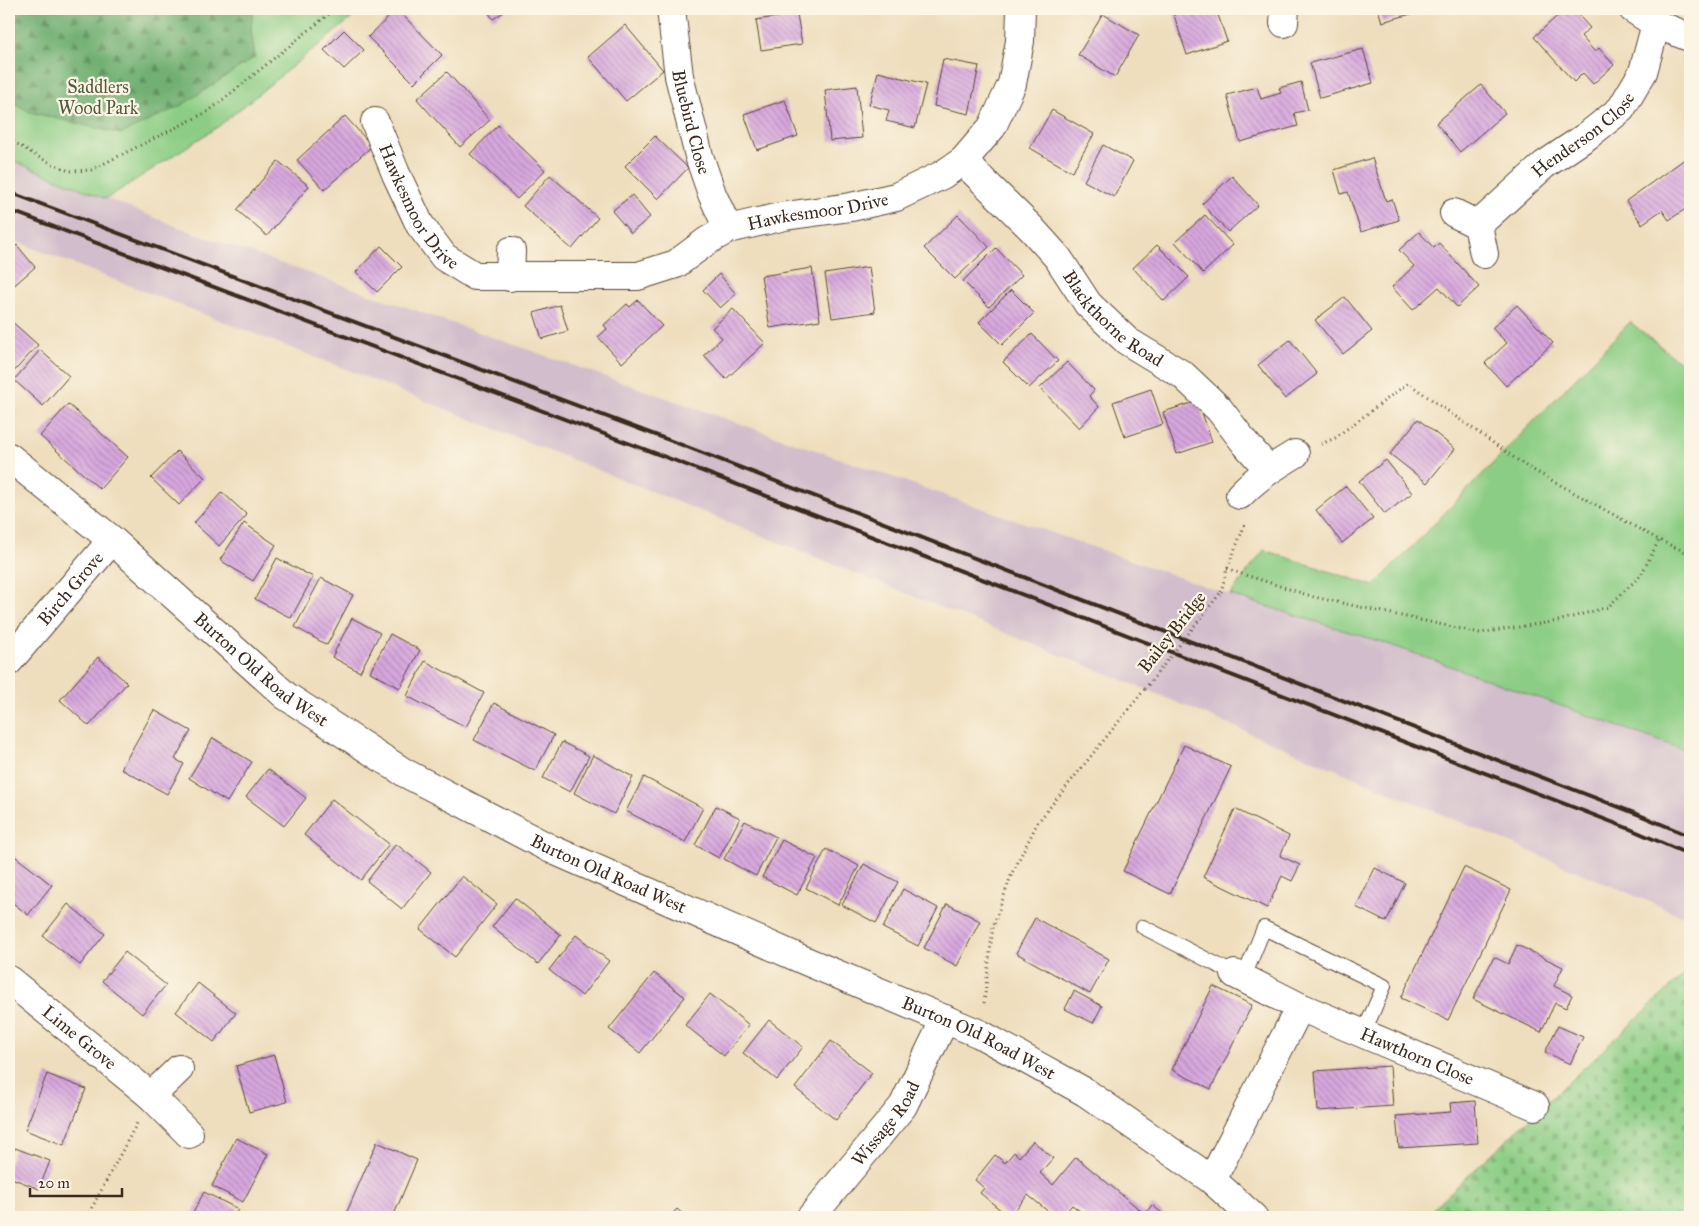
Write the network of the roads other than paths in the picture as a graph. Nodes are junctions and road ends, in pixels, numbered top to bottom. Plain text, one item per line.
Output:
1 (671, 9) edge
2 (1021, 9) edge
3 (1633, 9) edge
4 (1656, 24) junction
5 (1689, 37) edge
6 (376, 122) dead end
7 (963, 161) junction
8 (1454, 213) dead end
9 (1478, 226) junction
10 (728, 229) junction
11 (1484, 254) dead end
12 (1295, 454) road end
13 (9, 458) edge
14 (112, 540) junction
15 (9, 661) edge
16 (1144, 927) dead end
17 (1239, 976) junction
18 (9, 980) edge
19 (1300, 1007) junction
20 (945, 1019) junction
21 (1363, 1034) junction
22 (179, 1069) dead end
23 (152, 1096) junction
24 (1535, 1106) dead end
25 (189, 1134) dead end
26 (1212, 1180) junction
27 (811, 1217) edge
28 (1253, 1217) edge

1 - 10 street, Bluebird Close
2 - 7 street, Hawkesmoor Drive
3 - 4 street
4 - 5 street
4 - 9 street, Henderson Close
6 - 10 street, Hawkesmoor Drive
7 - 10 street, Hawkesmoor Drive
7 - 12 street, Blackthorne Road
8 - 9 street
9 - 11 street
13 - 14 street, Burton Old Road West
14 - 15 street, Birch Grove
14 - 20 street, Burton Old Road West
16 - 17 lane
17 - 19 street, Hawthorn Close
17 - 21 lane
18 - 23 street, Lime Grove
19 - 21 street, Hawthorn Close
19 - 26 street
20 - 26 street, Burton Old Road West
20 - 27 street, Wissage Road
21 - 24 street, Hawthorn Close
22 - 23 street
23 - 25 street, Lime Grove
26 - 28 street, Burton Old Road West

